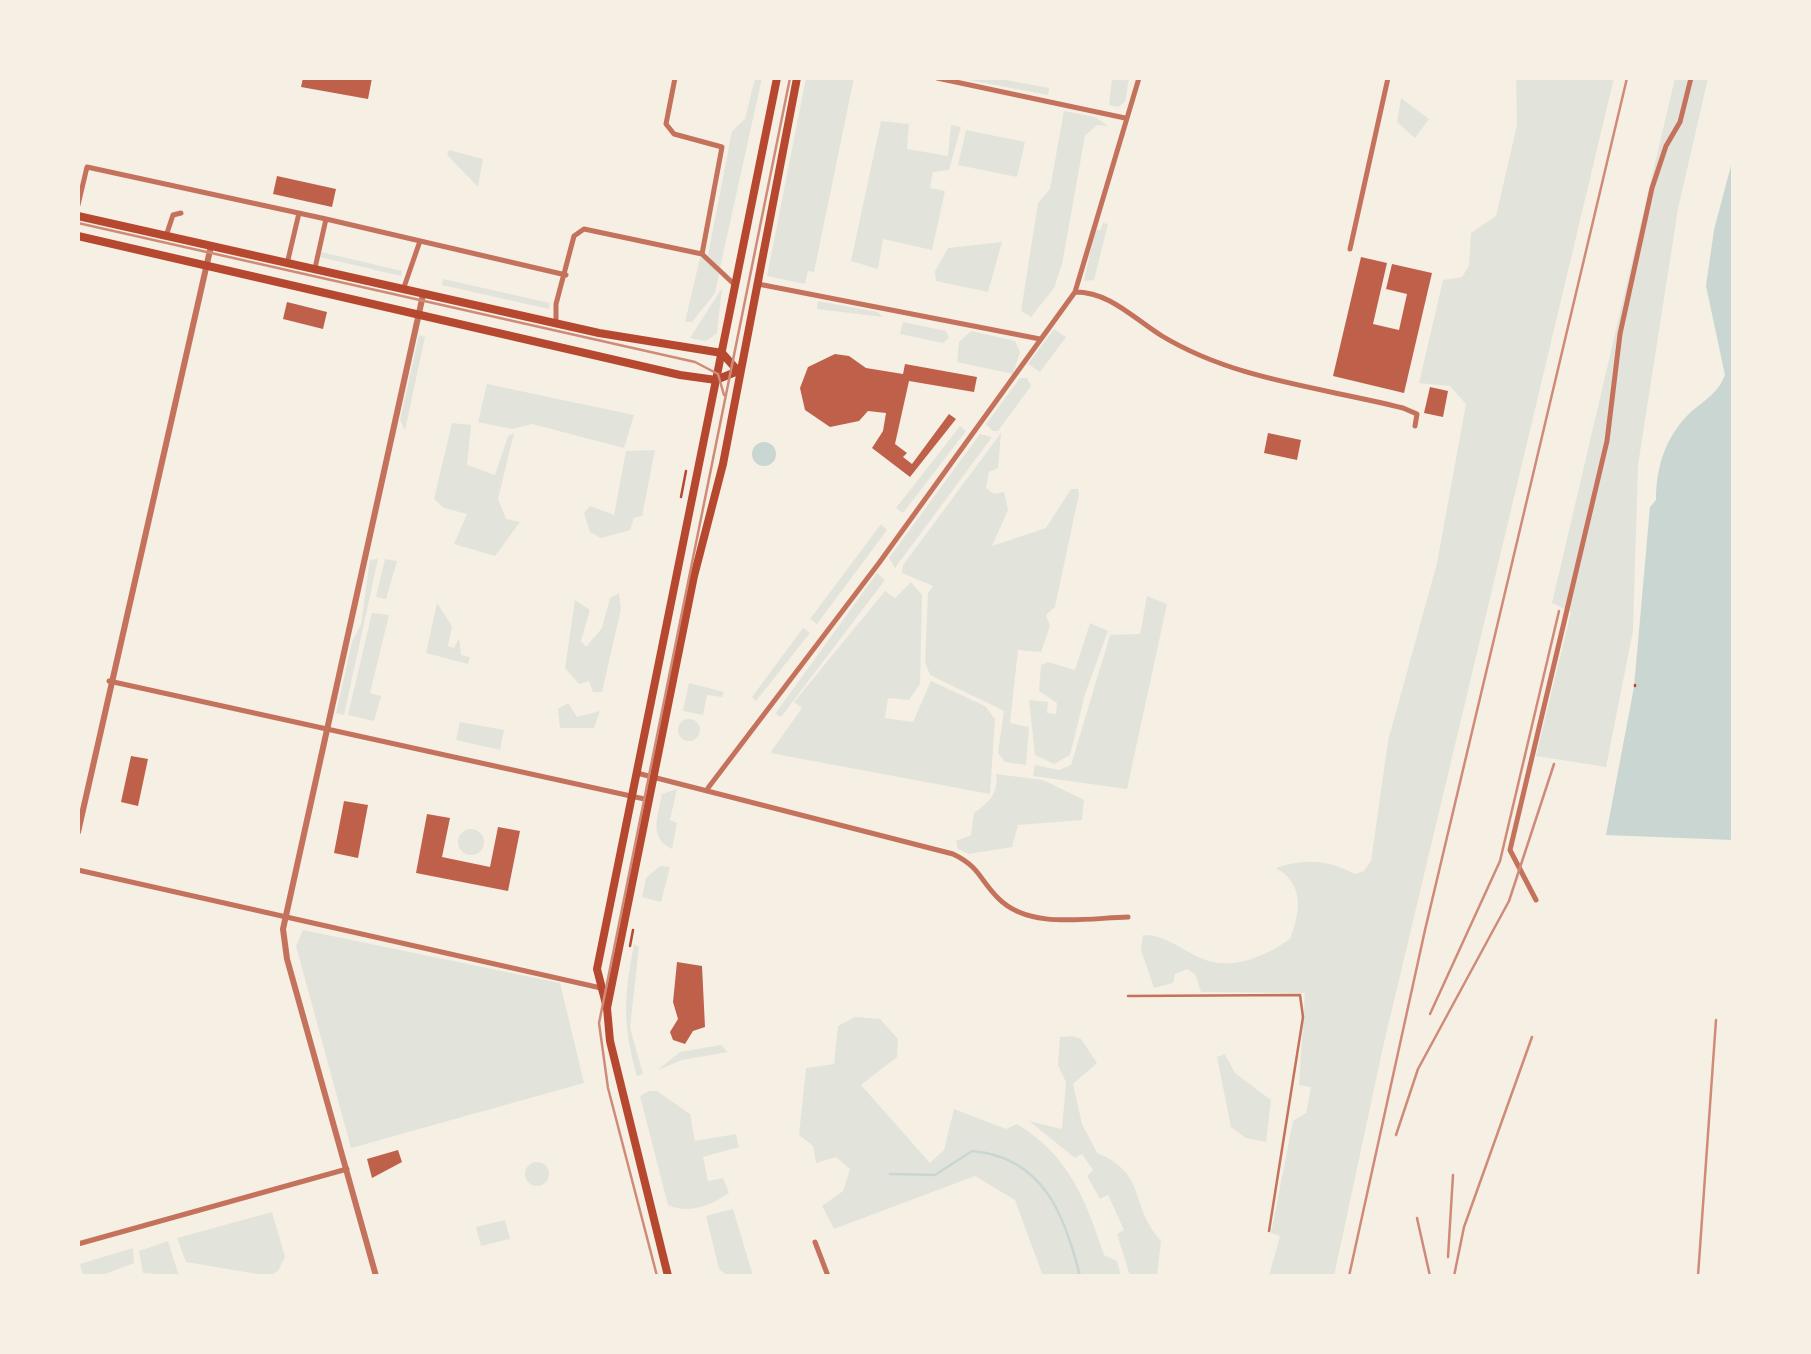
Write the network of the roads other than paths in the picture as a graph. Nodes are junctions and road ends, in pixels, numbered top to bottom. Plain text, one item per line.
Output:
1 (675, 78) edge
2 (777, 78) edge
3 (797, 78) edge
4 (938, 78) edge
5 (1140, 78) edge
6 (1388, 78) edge
7 (1691, 78) edge
8 (1126, 118) junction
9 (78, 205) edge
10 (182, 213) dead end
11 (300, 213) junction
12 (78, 216) edge
13 (326, 218) junction
14 (78, 236) edge
15 (166, 236) junction
16 (420, 240) junction
17 (210, 246) junction
18 (1350, 248) dead end
19 (702, 254) junction
20 (288, 264) junction
21 (205, 266) junction
22 (314, 270) junction
23 (566, 275) junction
24 (755, 284) junction
25 (736, 286) junction
26 (402, 290) junction
27 (1075, 292) junction
28 (423, 295) junction
29 (418, 314) junction
30 (556, 324) junction
31 (1040, 339) junction
32 (722, 353) junction
33 (738, 371) junction
34 (716, 380) junction
35 (1415, 426) dead end
36 (109, 681) junction
37 (326, 727) junction
38 (637, 774) junction
39 (654, 777) junction
40 (708, 788) junction
41 (632, 797) junction
42 (649, 800) junction
43 (78, 832) edge
44 (78, 870) edge
45 (1536, 900) dead end
46 (285, 916) junction
47 (1128, 917) dead end
48 (611, 984) junction
49 (601, 988) junction
50 (1128, 996) dead end
51 (607, 1008) junction
52 (348, 1169) junction
53 (1268, 1231) dead end
54 (815, 1242) dead end
55 (78, 1244) edge
56 (376, 1276) edge
57 (668, 1276) edge
58 (828, 1276) edge

1 - 19 street
2 - 25 main road
3 - 24 main road
4 - 8 street
5 - 8 street
6 - 18 street
7 - 45 street
8 - 27 street
9 - 11 street
10 - 15 street
11 - 13 street
11 - 20 street
12 - 15 main road
13 - 16 street
13 - 22 street
14 - 21 main road
15 - 17 main road
16 - 23 street
16 - 26 street
17 - 20 main road
17 - 21 street
19 - 23 street
19 - 25 street
20 - 22 main road
21 - 29 main road
21 - 36 street
22 - 26 main road
23 - 30 street
24 - 31 street
24 - 33 main road
25 - 32 main road
26 - 28 main road
27 - 31 street
27 - 35 street
28 - 29 street
28 - 30 main road
29 - 34 main road
29 - 37 street
30 - 32 main road
31 - 40 street
32 - 33 main road
32 - 34 main road
33 - 34 main road
33 - 39 main road
34 - 38 main road
36 - 37 street
36 - 43 street
37 - 41 street
37 - 46 street
38 - 39 street
38 - 41 main road
39 - 40 street
39 - 42 main road
40 - 47 street
41 - 42 street
41 - 49 main road
42 - 48 main road
44 - 46 street
46 - 49 street
46 - 52 street
48 - 49 street
48 - 51 main road
49 - 51 main road
50 - 53 lane
51 - 57 main road
52 - 55 street
52 - 56 street
54 - 58 street

